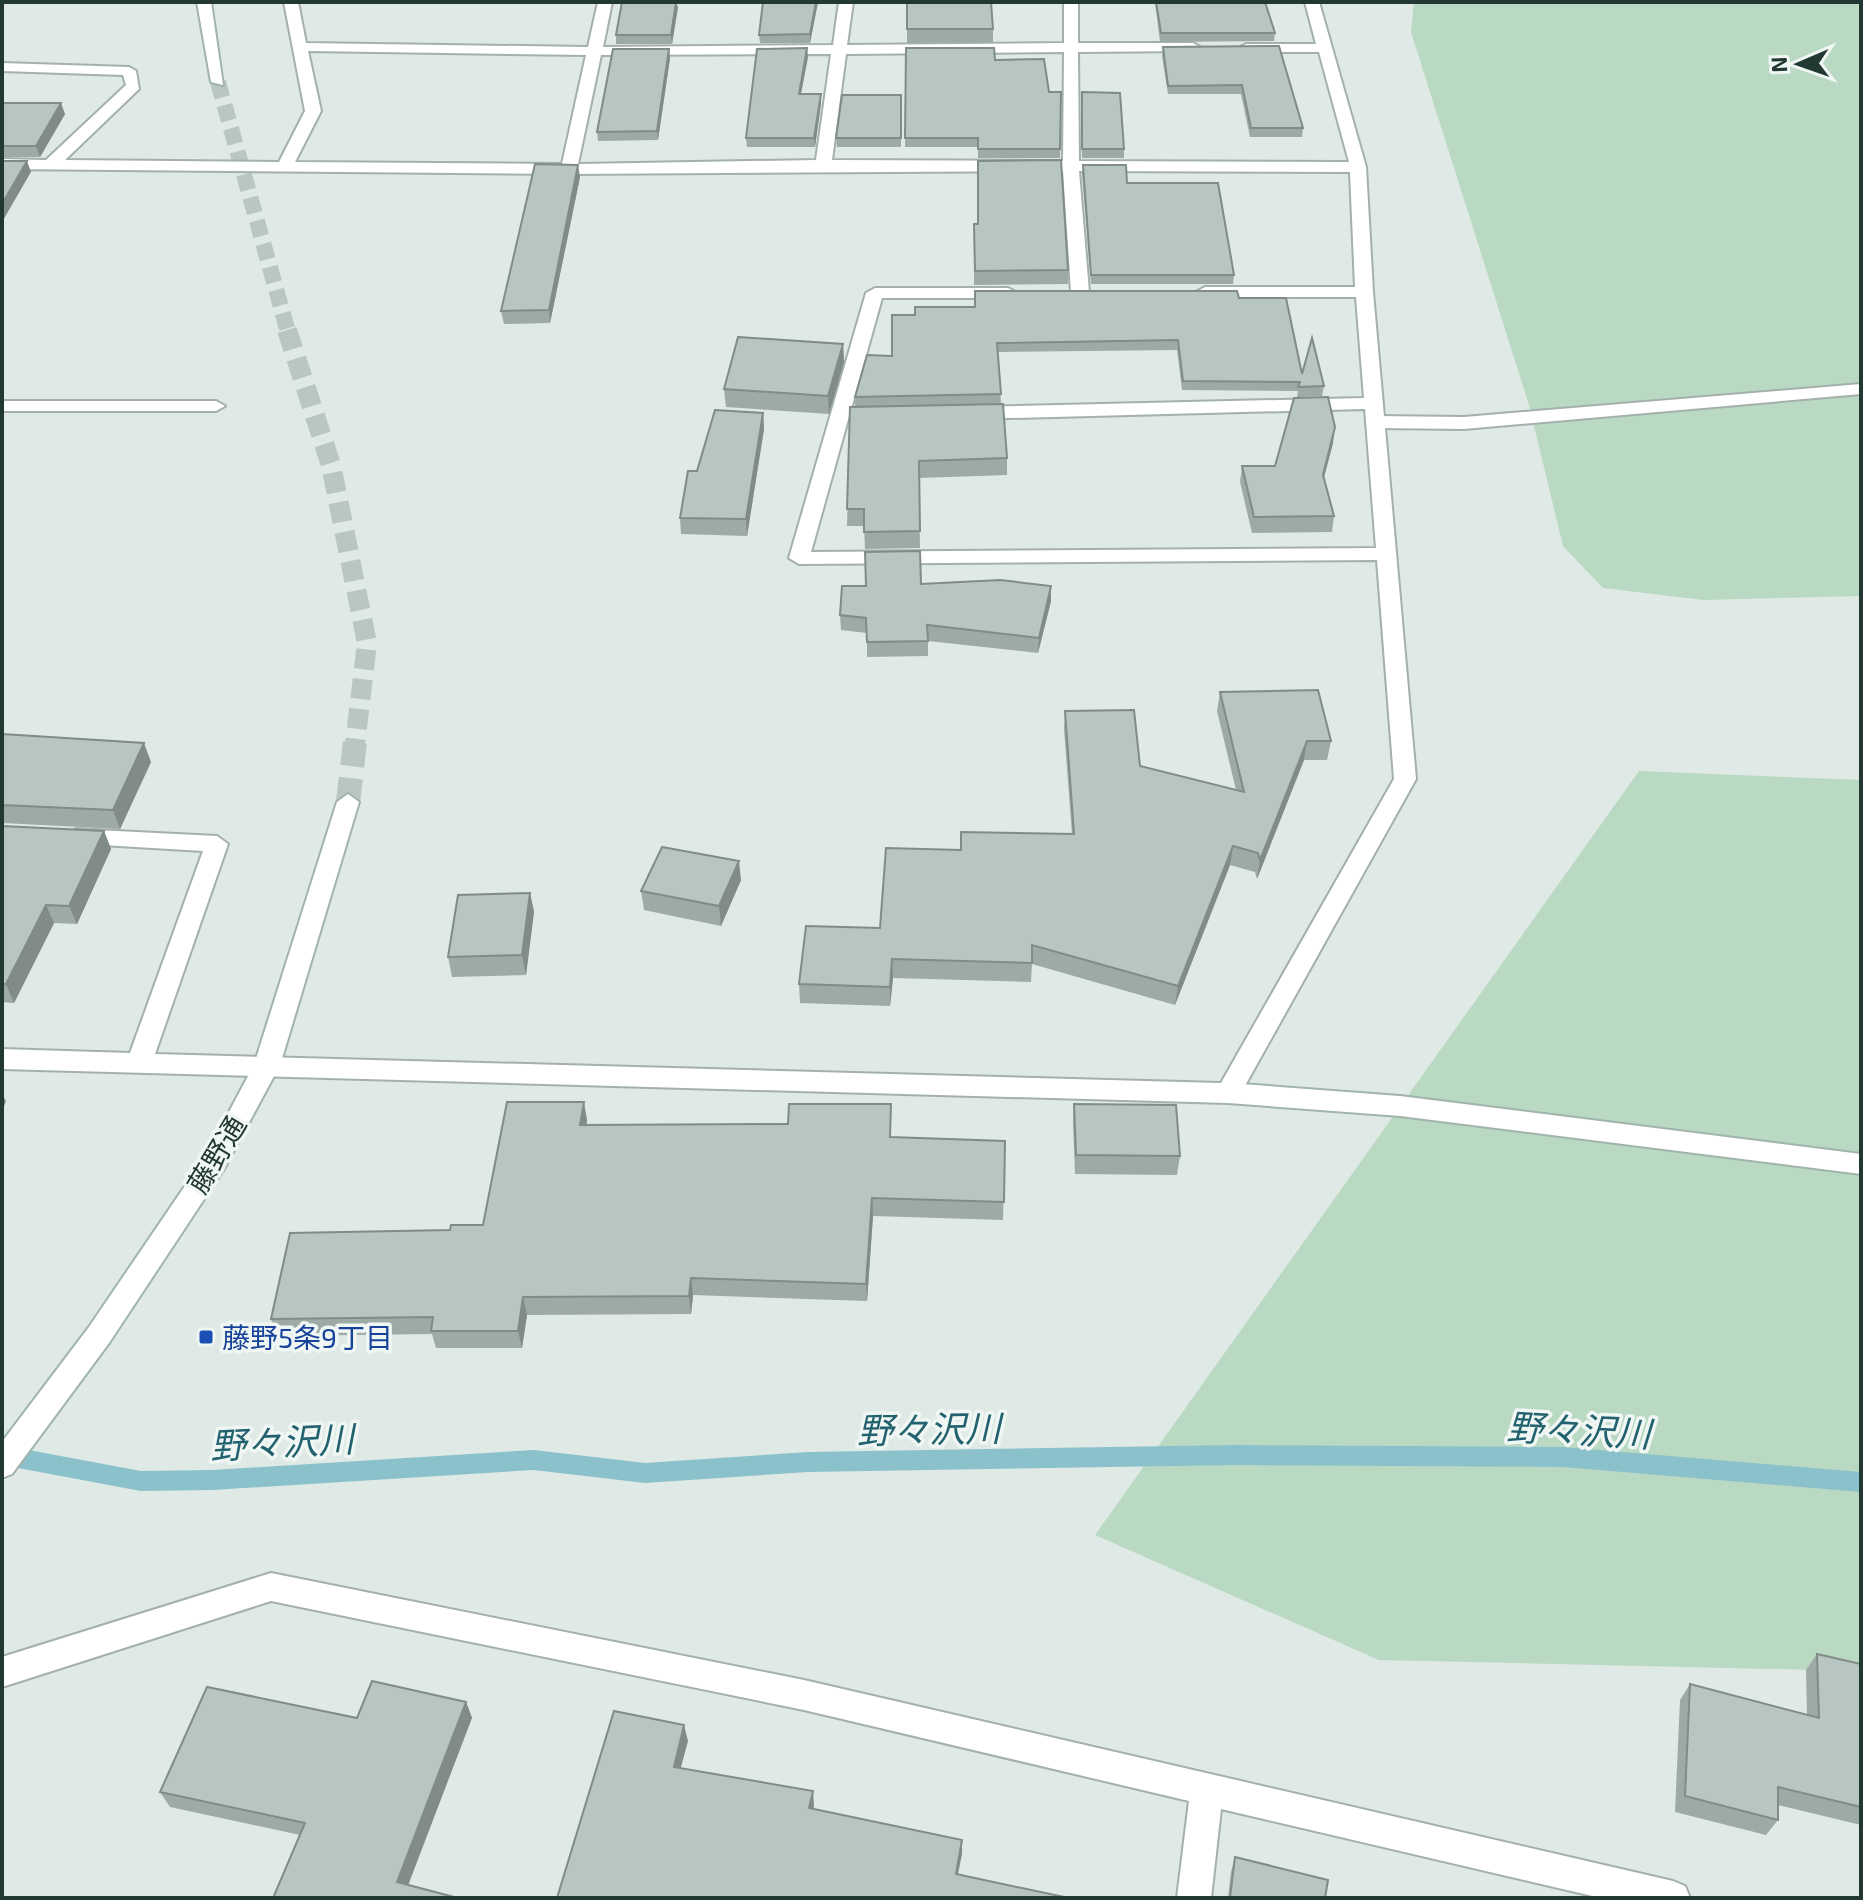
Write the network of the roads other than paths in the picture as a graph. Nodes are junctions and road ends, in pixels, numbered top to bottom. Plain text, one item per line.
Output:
1 (204, 2) edge
2 (291, 2) edge
3 (605, 2) edge
4 (846, 2) edge
5 (1071, 2) edge
6 (1312, 2) edge
7 (1071, 46) junction
8 (300, 47) junction
9 (837, 48) junction
10 (1327, 48) junction
11 (592, 51) junction
12 (2, 67) edge
13 (218, 82) tunnel mouth
14 (2, 164) edge
15 (51, 164) junction
16 (823, 165) junction
17 (285, 166) junction
18 (1071, 167) junction
19 (1358, 167) junction
20 (569, 169) junction
21 (1080, 292) edge
22 (1191, 292) edge
23 (1364, 292) junction
24 (1033, 293) edge
25 (1861, 389) edge
26 (2, 406) edge
27 (216, 406) dead end
28 (1374, 412) junction
29 (950, 413) edge
30 (1384, 554) junction
31 (348, 802) tunnel mouth
32 (48, 835) edge
33 (2, 1059) edge
34 (139, 1062) junction
35 (267, 1065) junction
36 (1228, 1093) junction
37 (1861, 1164) edge
38 (2, 1465) edge
39 (2, 1672) edge
40 (1207, 1789) junction
41 (1194, 1898) edge
42 (1673, 1898) edge

1 - 13 street
2 - 8 street
3 - 11 street
4 - 9 street
5 - 7 street
6 - 10 street
7 - 9 street
7 - 10 street
7 - 18 street
8 - 11 street
8 - 17 street
9 - 11 street
9 - 16 street
10 - 19 street
11 - 20 street
12 - 15 street
14 - 15 street
15 - 17 street
16 - 18 street
16 - 20 street
17 - 20 street
18 - 19 street
18 - 21 street
19 - 23 street
22 - 23 street
23 - 28 street
24 - 30 street
25 - 28 street
26 - 27 street
28 - 29 street
28 - 30 street
30 - 36 street
31 - 35 street, 藤野通
32 - 34 street
33 - 34 street
34 - 35 street
35 - 36 street
35 - 38 street, 藤野通
36 - 37 street
39 - 40 street
40 - 41 street
40 - 42 street

